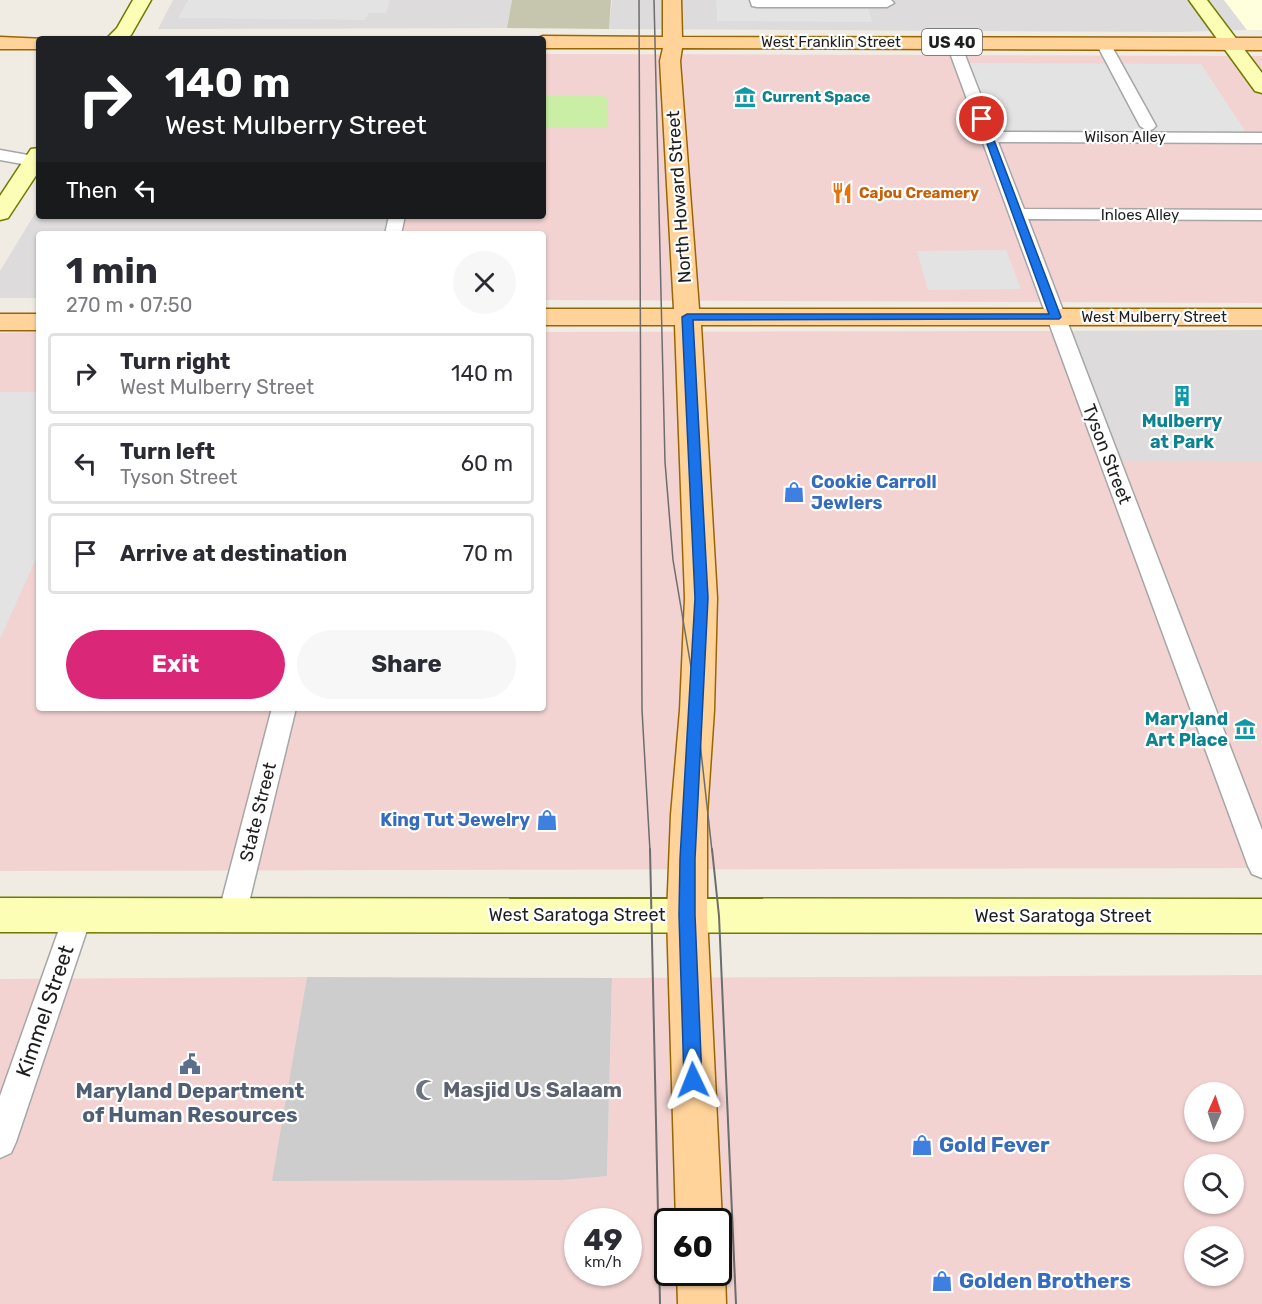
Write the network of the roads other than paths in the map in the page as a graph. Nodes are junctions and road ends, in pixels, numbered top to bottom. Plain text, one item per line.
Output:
1 (142, 0) edge
2 (672, 0) edge
3 (757, 0) edge
4 (1198, 0) edge
5 (846, 2) edge
6 (887, 3) dead end
7 (118, 36) edge
8 (546, 42) edge
9 (673, 42) junction
10 (953, 42) junction
11 (0, 43) edge
12 (36, 43) edge
13 (1103, 43) junction
14 (1262, 44) edge
15 (1232, 45) junction
16 (1262, 87) edge
17 (1148, 126) dead end
18 (989, 137) junction
19 (1262, 138) edge
20 (0, 155) edge
21 (36, 159) edge
22 (36, 162) edge
23 (0, 213) edge
24 (1018, 214) junction
25 (1262, 215) edge
26 (546, 317) edge
27 (687, 317) junction
28 (1056, 317) junction
29 (1262, 317) edge
30 (36, 321) edge
31 (0, 322) edge
32 (283, 711) edge
33 (1262, 866) edge
34 (0, 915) edge
35 (78, 915) junction
36 (232, 915) junction
37 (687, 915) junction
38 (1262, 916) edge
39 (0, 1142) edge
40 (698, 1208) edge
41 (701, 1286) edge
42 (702, 1304) edge

1 - 7 main road
2 - 9 main road, North Howard Street
3 - 5 lane
4 - 15 main road
5 - 6 lane
8 - 9 main road, West Franklin Street / US 40
9 - 10 main road, West Franklin Street / US 40
9 - 27 main road, North Howard Street
10 - 13 main road, West Franklin Street / US 40
10 - 18 lane, Tyson Street
11 - 12 main road
13 - 15 main road, West Franklin Street / US 40
13 - 17 lane
14 - 15 main road, West Franklin Street / US 40
15 - 16 main road
18 - 19 lane, Wilson Alley
18 - 24 lane, Tyson Street
20 - 21 lane
22 - 23 main road
24 - 25 lane, Inloes Alley
24 - 28 lane, Tyson Street
26 - 27 main road, West Mulberry Street
27 - 28 main road, West Mulberry Street
27 - 37 main road, North Howard Street
28 - 29 main road, West Mulberry Street
28 - 33 lane, Tyson Street
30 - 31 main road
32 - 36 lane, State Street
34 - 35 main road, West Saratoga Street
35 - 36 main road, West Saratoga Street
35 - 39 lane, Kimmel Street
36 - 37 main road, West Saratoga Street
37 - 38 main road, West Saratoga Street
37 - 40 main road, North Howard Street
41 - 42 main road

